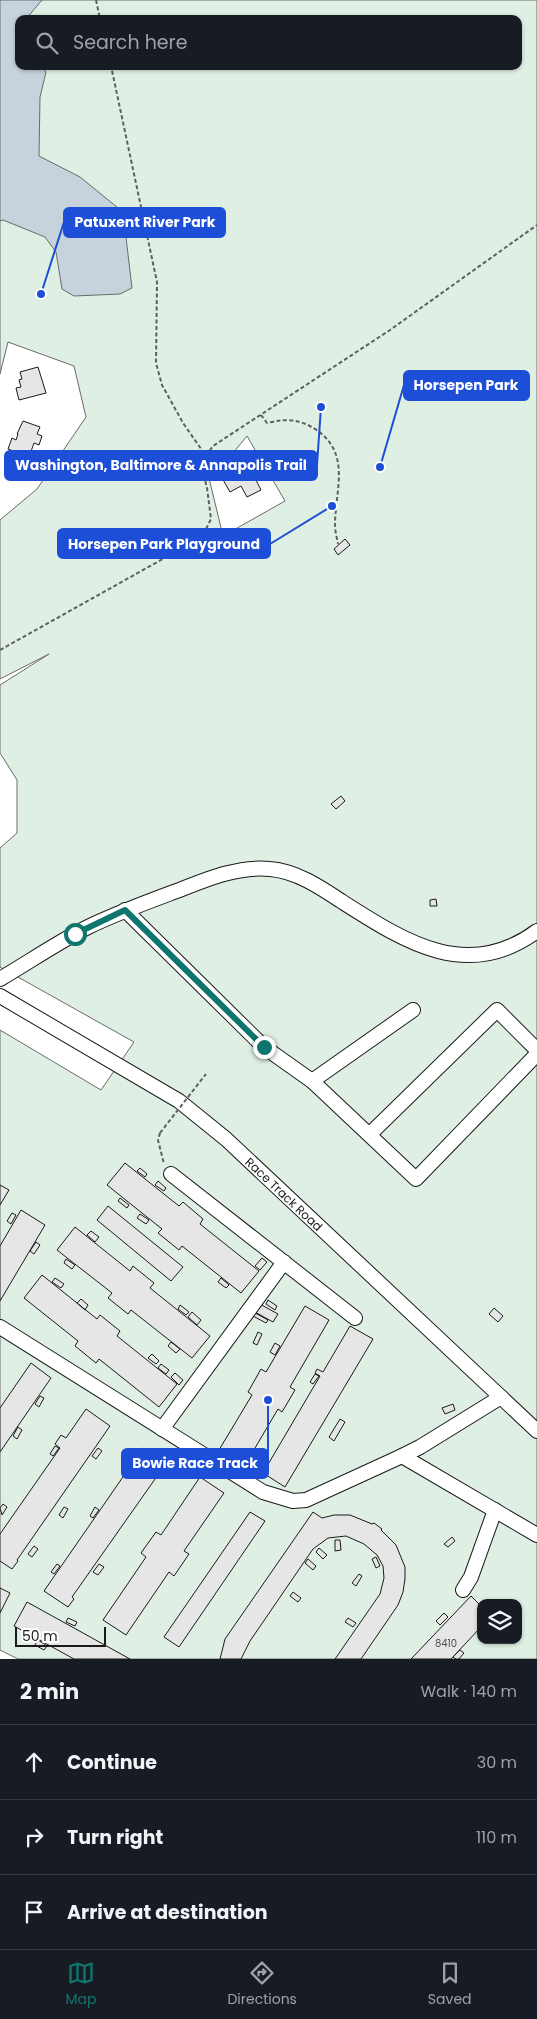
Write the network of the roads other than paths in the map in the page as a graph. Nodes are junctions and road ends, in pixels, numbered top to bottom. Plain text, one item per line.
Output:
1 (125, 910) junction
2 (537, 931) edge
3 (0, 979) edge
4 (0, 996) edge
5 (413, 1010) dead end
6 (537, 1050) edge
7 (537, 1054) edge
8 (312, 1081) junction
9 (370, 1134) junction
10 (171, 1174) road end
11 (284, 1262) junction
12 (355, 1318) dead end
13 (0, 1327) edge
14 (500, 1397) junction
15 (162, 1429) junction
16 (537, 1431) edge
17 (402, 1456) junction
18 (495, 1510) junction
19 (537, 1535) edge
20 (464, 1590) dead end

1 - 2 street
1 - 3 street
1 - 8 street
4 - 14 street, Race Track Road
5 - 8 street
6 - 9 street
7 - 9 street
8 - 9 street
10 - 11 street
11 - 12 street
11 - 15 street
13 - 15 street
14 - 16 street, Race Track Road
14 - 17 street
15 - 17 street
17 - 18 street
18 - 19 street
18 - 20 street

